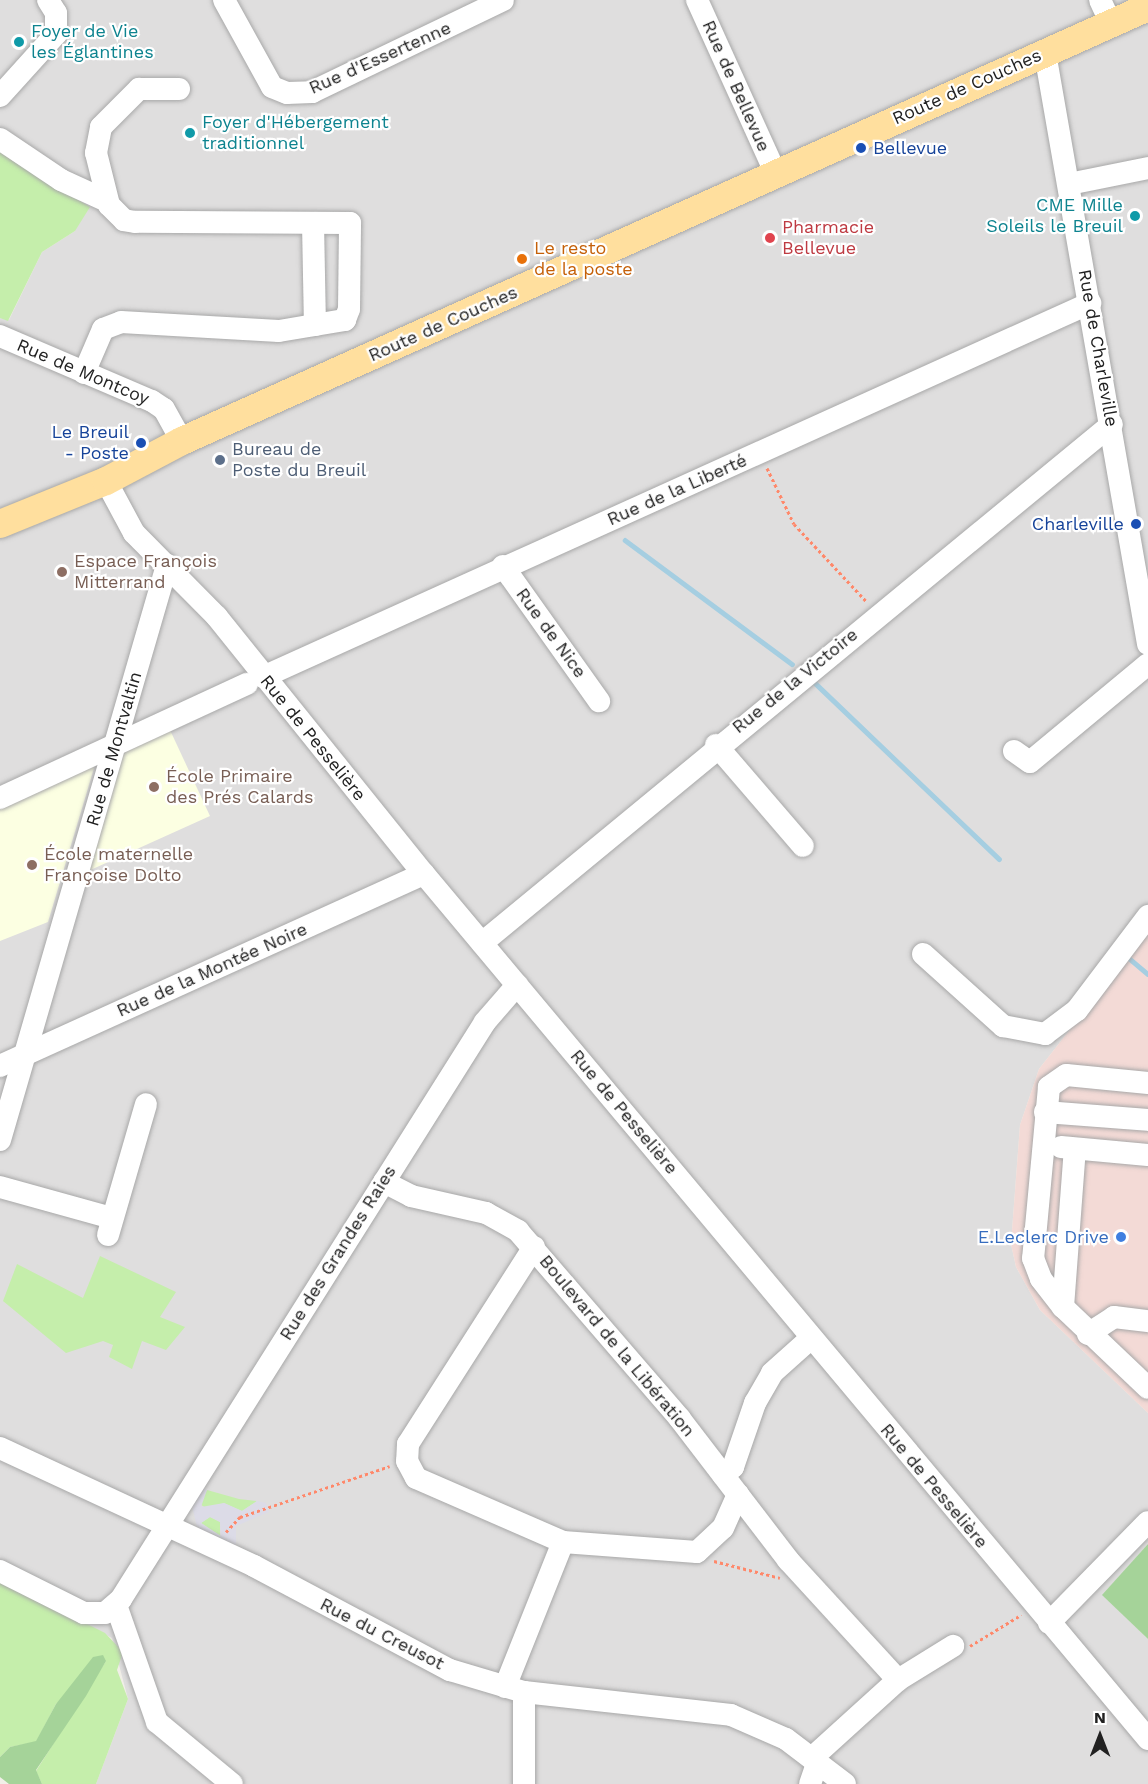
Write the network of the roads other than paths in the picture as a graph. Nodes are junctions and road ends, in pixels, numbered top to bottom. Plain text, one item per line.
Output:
1 (48, 0) edge
2 (224, 0) edge
3 (503, 0) edge
4 (697, 0) edge
5 (1148, 7) edge
6 (1106, 12) edge
7 (1045, 53) junction
8 (179, 89) dead end
9 (0, 96) edge
10 (0, 139) edge
11 (1148, 168) edge
12 (775, 172) junction
13 (1069, 184) junction
14 (107, 201) junction
15 (313, 223) junction
16 (1090, 303) junction
17 (315, 325) junction
18 (0, 336) edge
19 (84, 373) junction
20 (1112, 424) junction
21 (182, 441) junction
22 (106, 482) junction
23 (0, 524) edge
24 (167, 565) junction
25 (503, 566) junction
26 (1148, 644) edge
27 (1148, 664) edge
28 (255, 680) junction
29 (599, 701) dead end
30 (716, 745) junction
31 (114, 747) junction
32 (1014, 752) dead end
33 (0, 798) edge
34 (803, 846) dead end
35 (424, 874) junction
36 (1148, 915) edge
37 (482, 943) junction
38 (923, 954) dead end
39 (517, 985) junction
40 (24, 1056) junction
41 (0, 1066) edge
42 (1148, 1083) edge
43 (146, 1104) dead end
44 (1045, 1112) junction
45 (1148, 1120) edge
46 (0, 1140) edge
47 (1042, 1146) junction
48 (1075, 1149) junction
49 (1148, 1155) edge
50 (384, 1182) junction
51 (0, 1187) edge
52 (534, 1247) junction
53 (1063, 1307) junction
54 (1148, 1321) edge
55 (1088, 1334) junction
56 (810, 1339) junction
57 (1148, 1388) edge
58 (0, 1448) edge
59 (723, 1475) junction
60 (738, 1494) junction
61 (1148, 1522) edge
62 (165, 1525) junction
63 (563, 1542) junction
64 (0, 1571) edge
65 (116, 1605) junction
66 (1042, 1615) junction
67 (953, 1646) road end
68 (898, 1680) junction
69 (515, 1690) junction
70 (1148, 1739) edge
71 (816, 1759) junction
72 (232, 1784) edge
73 (524, 1784) edge
74 (810, 1784) edge
75 (845, 1784) edge

1 - 9 street
2 - 3 street, Rue d'Essertenne
4 - 12 street, Rue de Bellevue
5 - 6 main road, Route de Couches
6 - 7 main road, Route de Couches
7 - 12 main road, Route de Couches
7 - 13 street, Rue de Charleville
8 - 14 street
10 - 14 street
11 - 13 street
12 - 21 main road, Route de Couches
13 - 16 street, Rue de Charleville
14 - 15 street
15 - 17 street
15 - 17 street
16 - 20 street, Rue de Charleville
16 - 25 street, Rue de la Liberté
17 - 19 street
18 - 19 street, Rue de Montcoy
19 - 21 street, Rue de Montcoy
20 - 26 street, Rue de Charleville
20 - 30 street, Rue de la Victoire
21 - 22 main road, Route de Couches
22 - 23 main road, Route de Couches
22 - 24 street, Rue de Pesselière
24 - 28 street, Rue de Pesselière
24 - 31 street, Rue de Montvaltin
25 - 28 street, Rue de la Liberté
25 - 29 street, Rue de Nice
27 - 32 street
28 - 31 street, Rue de la Liberté
28 - 35 street, Rue de Pesselière
30 - 34 street
30 - 37 street, Rue de la Victoire
31 - 33 street, Rue de la Liberté
31 - 40 street, Rue de Montvaltin
35 - 37 street, Rue de Pesselière
35 - 40 street, Rue de la Montée Noire
36 - 38 street
37 - 39 street, Rue de Pesselière
39 - 50 street, Rue des Grandes Raies
39 - 56 street, Rue de Pesselière
40 - 41 street, Rue de la Montée Noire
40 - 46 street, Rue de Montvaltin
42 - 44 street
43 - 51 street
44 - 45 street
44 - 47 street
47 - 48 street
47 - 53 street
48 - 49 street
48 - 53 street
50 - 52 street
50 - 62 street, Rue des Grandes Raies
52 - 59 street, Boulevard de la Libération
52 - 63 street, Boulevard de la Libération
53 - 55 street
54 - 55 street
55 - 57 street
56 - 59 street
56 - 66 street, Rue de Pesselière
58 - 62 street, Rue du Creusot
59 - 60 street, Boulevard de la Libération
60 - 63 street
60 - 68 street, Boulevard de la Libération
61 - 66 street
62 - 65 street, Rue des Grandes Raies
62 - 69 street, Rue du Creusot
63 - 69 street
64 - 65 street
65 - 72 street
66 - 70 street, Rue de Pesselière
67 - 68 street
68 - 71 street
69 - 71 street, Rue du Creusot
69 - 73 street
71 - 74 street
71 - 75 street, Rue du Creusot

